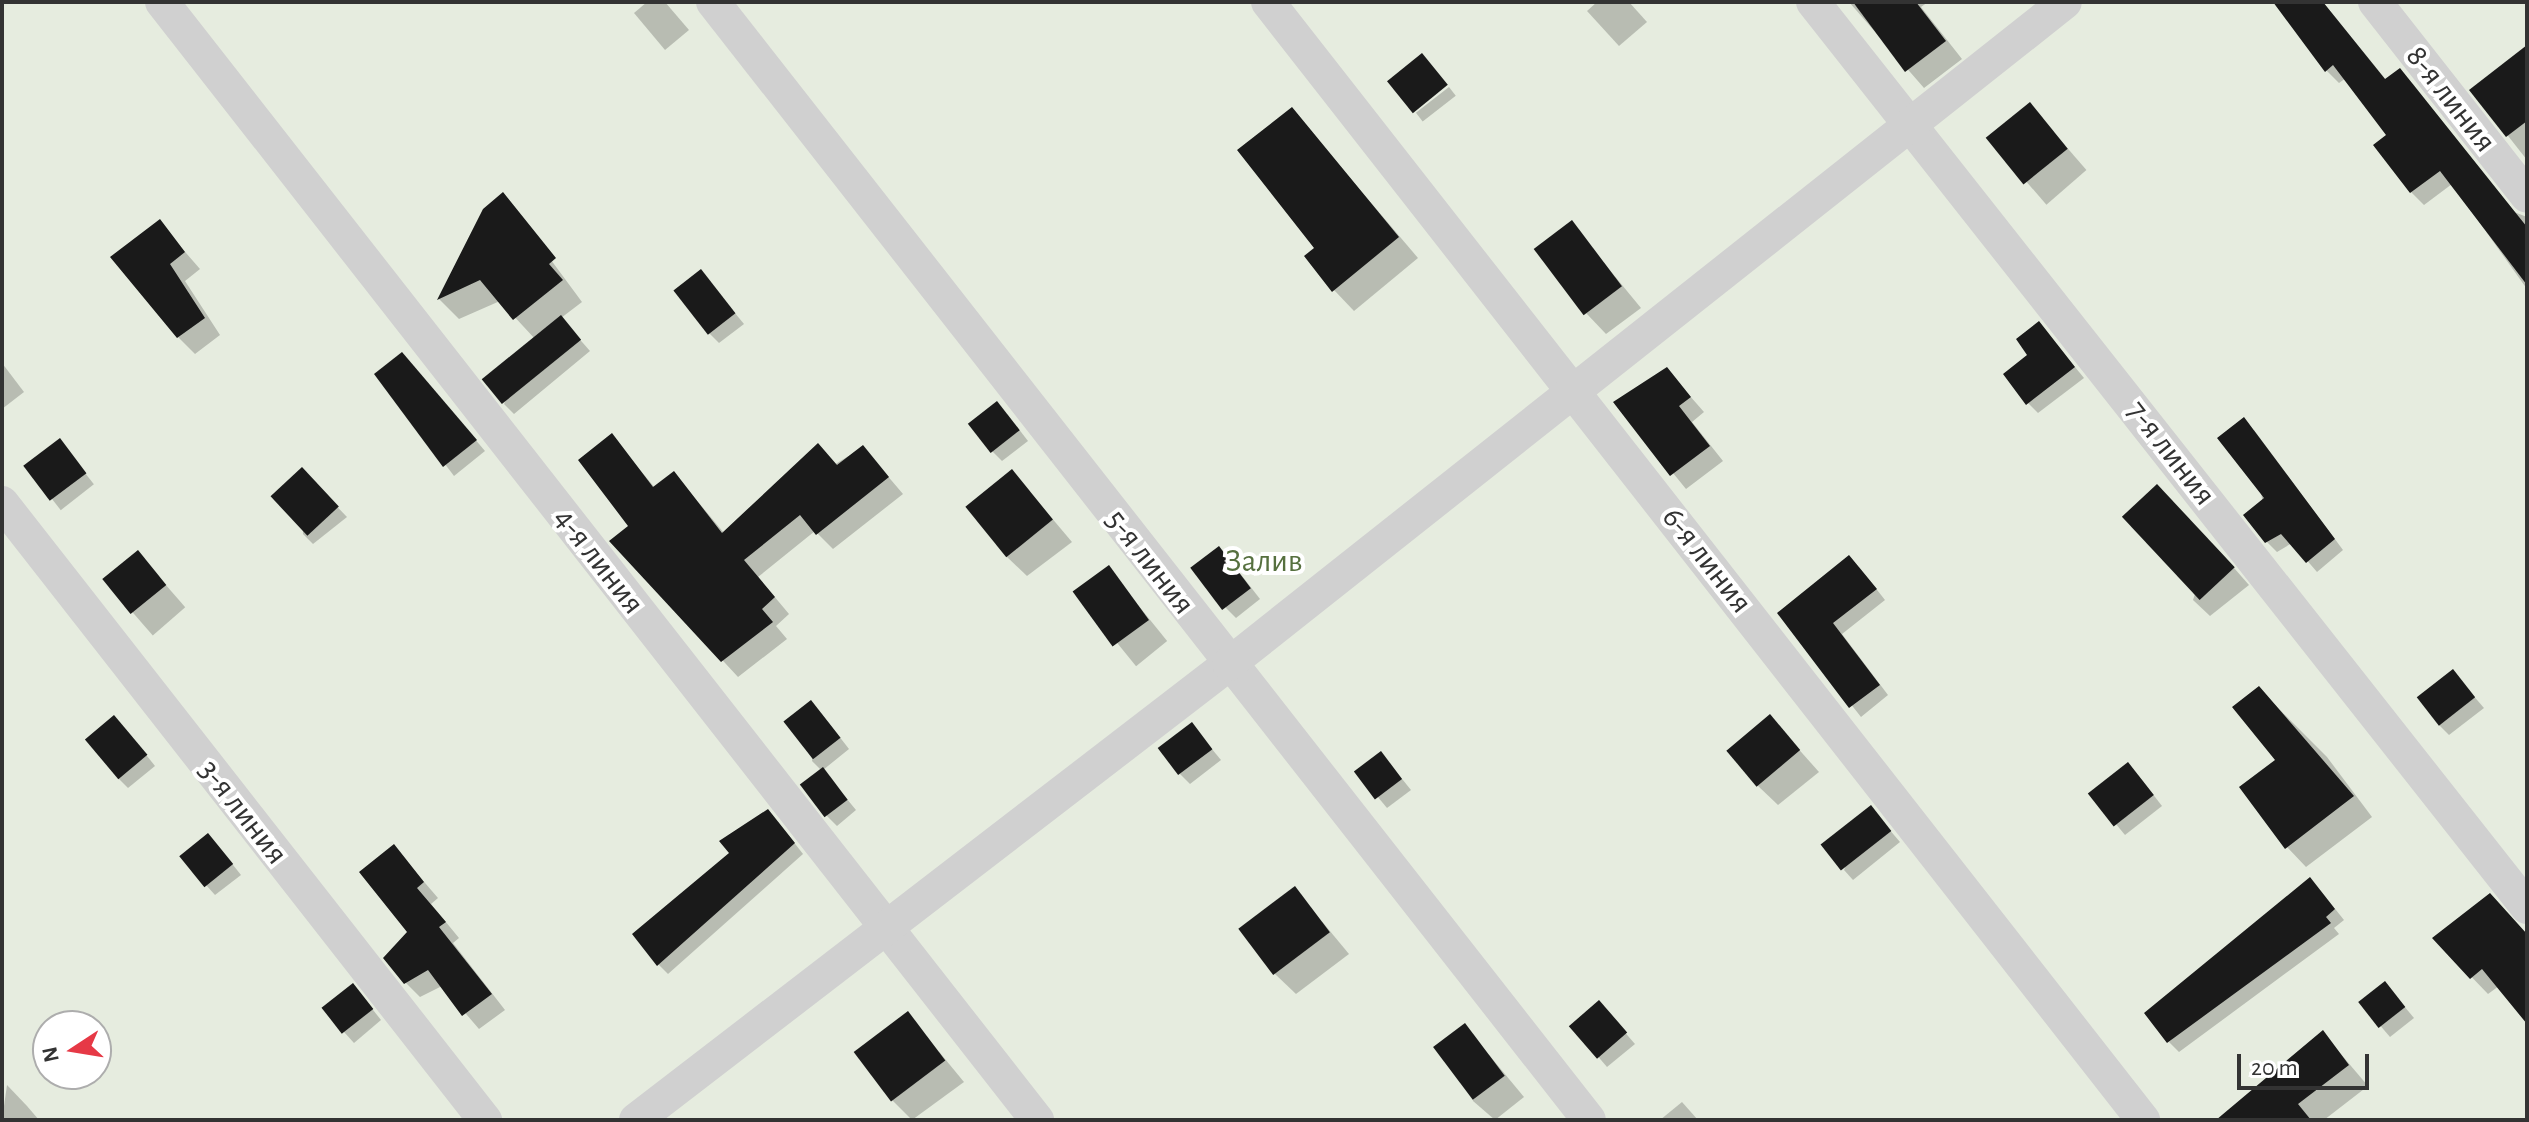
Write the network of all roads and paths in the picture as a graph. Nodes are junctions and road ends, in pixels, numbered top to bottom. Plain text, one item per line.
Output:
1 (162, 2) edge
2 (713, 2) edge
3 (1268, 2) edge
4 (1813, 2) edge
5 (2065, 2) edge
6 (2375, 2) edge
7 (1912, 122) junction
8 (2527, 196) edge
9 (1574, 390) junction
10 (2, 503) edge
11 (1229, 664) junction
12 (2527, 907) edge
13 (887, 928) junction
14 (485, 1120) edge
15 (636, 1120) edge
16 (1037, 1120) edge
17 (1589, 1120) edge
18 (2143, 1120) edge

1 - 13 street, 4-я линия
2 - 11 street, 5-я линия
3 - 9 street, 6-я линия
4 - 7 street, 7-я линия
5 - 7 street
6 - 8 street, 8-я линия
7 - 9 street
7 - 12 street, 7-я линия
9 - 11 street
9 - 18 street, 6-я линия
10 - 14 street, 3-я линия
11 - 13 street
11 - 17 street, 5-я линия
13 - 15 street
13 - 16 street, 4-я линия

